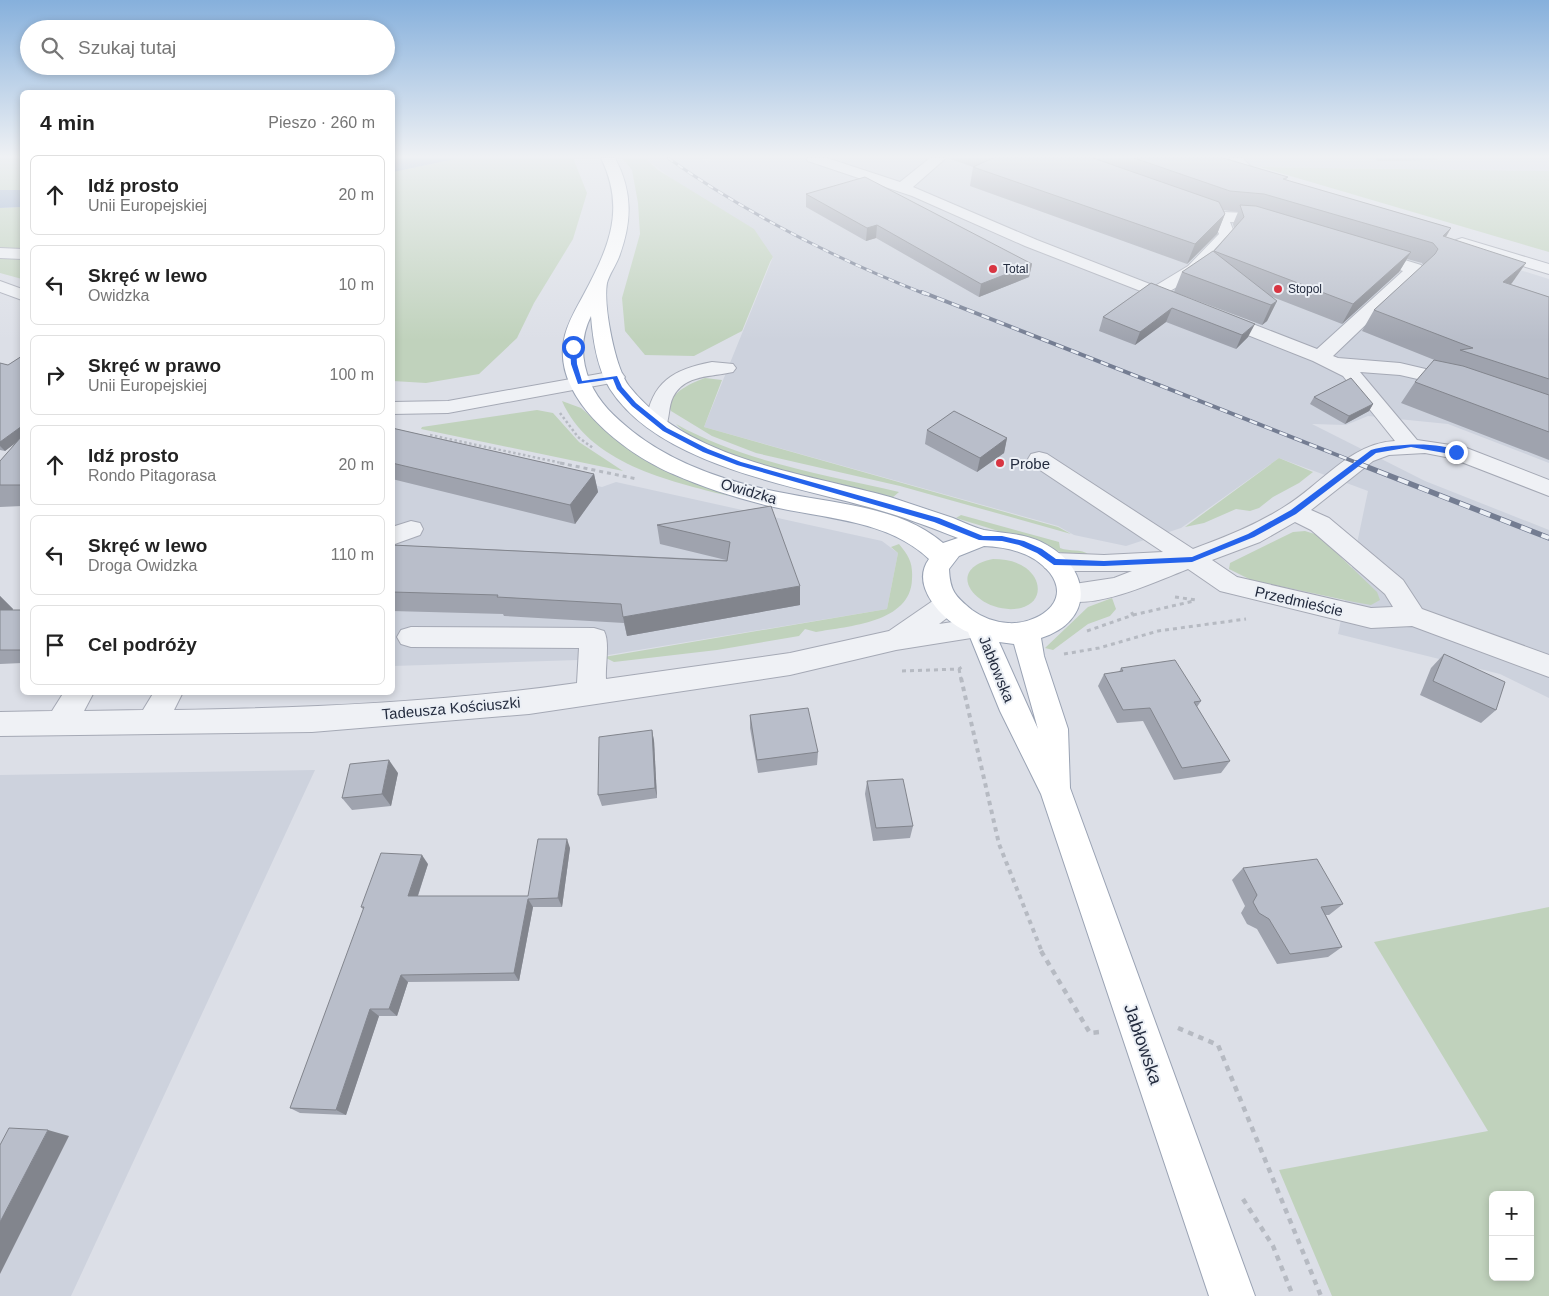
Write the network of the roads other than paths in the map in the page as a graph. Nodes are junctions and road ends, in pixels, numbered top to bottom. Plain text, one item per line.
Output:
1 (622, 218) edge
2 (974, 218) edge
3 (1221, 218) edge
4 (1251, 218) edge
5 (1292, 231) edge
6 (1446, 238) edge
7 (1348, 248) edge
8 (0, 253) edge
9 (20, 254) edge
10 (1549, 269) edge
11 (600, 282) junction
12 (0, 286) edge
13 (1157, 292) junction
14 (20, 294) edge
15 (1328, 361) junction
16 (726, 368) dead end
17 (615, 377) junction
18 (580, 383) junction
19 (1479, 389) edge
20 (395, 408) edge
21 (657, 423) junction
22 (1411, 446) junction
23 (1039, 459) dead end
24 (1549, 489) edge
25 (1294, 512) junction
26 (982, 538) junction
27 (943, 557) junction
28 (1192, 560) junction
29 (1054, 562) junction
30 (1070, 593) junction
31 (946, 605) junction
32 (1412, 616) junction
33 (980, 628) junction
34 (1026, 633) junction
35 (410, 637) dead end
36 (896, 640) junction
37 (1549, 666) edge
38 (592, 693) junction
39 (78, 695) edge
40 (167, 695) edge
41 (151, 723) junction
42 (0, 724) edge
43 (60, 724) junction
44 (1056, 791) junction
45 (1232, 1296) edge

1 - 11 main road
2 - 13 street
3 - 13 street
4 - 5 street
6 - 10 street
7 - 15 street
8 - 9 street
11 - 17 main road
11 - 18 main road, Owidzka
12 - 14 street
13 - 15 street
15 - 19 street
15 - 22 street
16 - 21 street
17 - 18 street
17 - 21 main road
18 - 20 street
18 - 27 main road, Owidzka
21 - 26 main road
22 - 24 street
22 - 25 street
23 - 28 street, Przedmieście
25 - 28 street
25 - 32 street
26 - 27 main road
26 - 29 main road
27 - 31 main road
28 - 29 street
28 - 30 street
28 - 32 street, Przedmieście
29 - 30 main road
30 - 34 main road
31 - 33 main road
31 - 36 street, Tadeusza Kościuszki
32 - 37 street, Przedmieście
33 - 34 main road
33 - 36 street, Tadeusza Kościuszki
33 - 44 main road, Jabłowska
34 - 44 main road, Jabłowska
35 - 38 street
36 - 38 street, Tadeusza Kościuszki
38 - 41 street, Tadeusza Kościuszki
39 - 43 street
40 - 41 street
41 - 43 street, Tadeusza Kościuszki
42 - 43 street, Tadeusza Kościuszki
44 - 45 main road, Jabłowska

